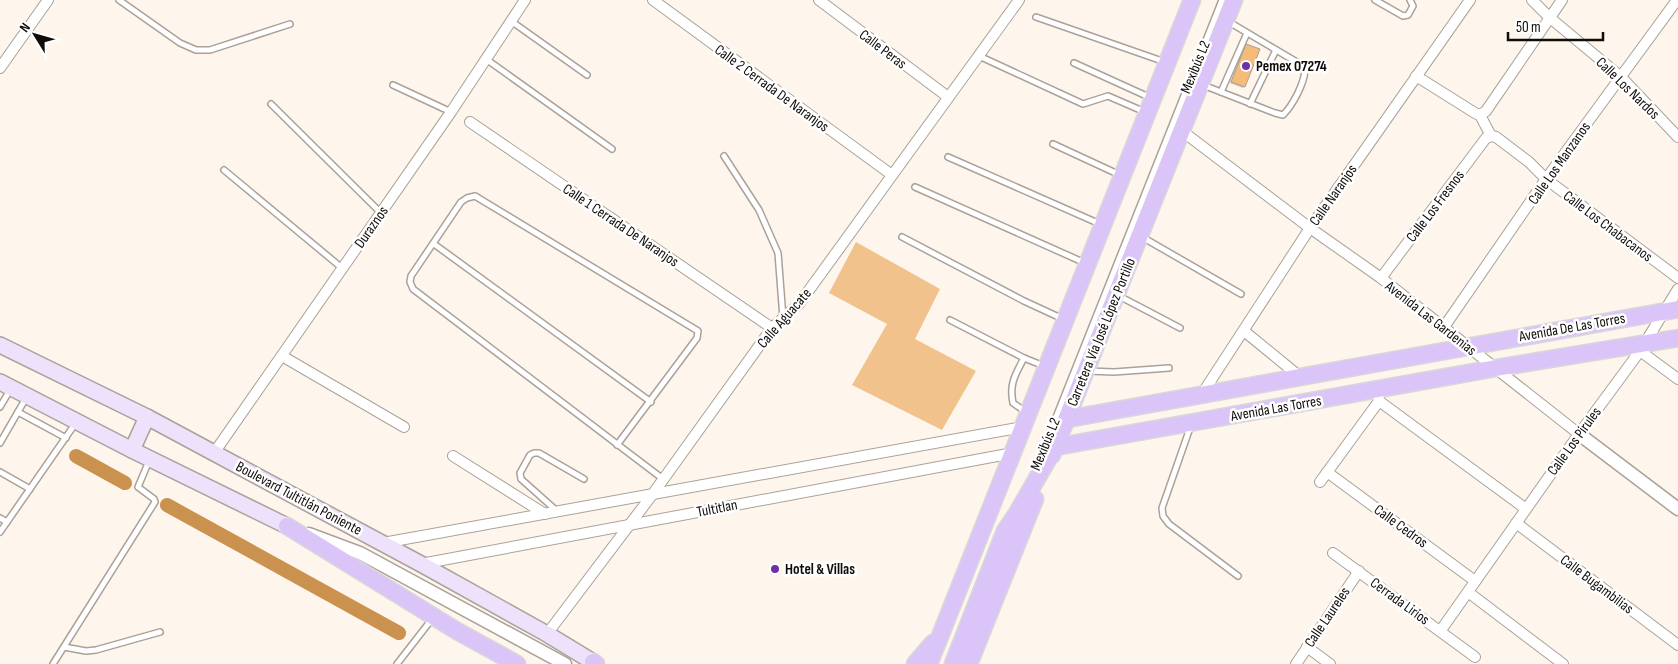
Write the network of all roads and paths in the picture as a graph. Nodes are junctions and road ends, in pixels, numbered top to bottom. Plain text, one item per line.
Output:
1 (48, 0) edge
2 (119, 0) edge
3 (525, 0) edge
4 (653, 0) edge
5 (819, 0) edge
6 (1018, 0) edge
7 (1192, 0) edge
8 (1199, 0) edge
9 (1222, 0) edge
10 (1234, 0) edge
11 (1374, 0) edge
12 (1410, 0) edge
13 (1470, 0) edge
14 (1532, 0) edge
15 (1562, 0) edge
16 (1677, 0) edge
17 (1036, 17) dead end
18 (1549, 18) junction
19 (1226, 20) junction
20 (510, 21) junction
21 (290, 24) dead end
22 (1247, 33) junction
23 (1276, 50) junction
24 (978, 56) junction
25 (486, 59) junction
26 (1074, 63) dead end
27 (1168, 63) junction
28 (0, 68) edge
29 (588, 75) dead end
30 (1416, 76) junction
31 (1620, 76) junction
32 (1200, 84) junction
33 (393, 85) dead end
34 (1221, 92) junction
35 (948, 98) junction
36 (271, 104) dead end
37 (1250, 104) junction
38 (1150, 106) junction
39 (451, 112) junction
40 (1480, 115) junction
41 (470, 122) dead end
42 (1182, 130) junction
43 (1491, 136) junction
44 (1678, 137) edge
45 (1053, 144) dead end
46 (612, 149) dead end
47 (724, 156) dead end
48 (948, 157) dead end
49 (224, 170) dead end
50 (892, 175) junction
51 (1123, 176) junction
52 (1546, 179) junction
53 (915, 186) dead end
54 (381, 212) junction
55 (1103, 225) junction
56 (1310, 228) junction
57 (902, 236) dead end
58 (1140, 236) junction
59 (434, 244) junction
60 (1088, 264) junction
61 (342, 269) junction
62 (1380, 278) junction
63 (1678, 278) edge
64 (1678, 289) edge
65 (1116, 294) junction
66 (1241, 294) dead end
67 (1671, 310) edge
68 (783, 318) junction
69 (950, 320) dead end
70 (1066, 320) junction
71 (1444, 327) junction
72 (772, 328) junction
73 (1180, 328) dead end
74 (1244, 331) junction
75 (1678, 338) edge
76 (0, 345) edge
77 (1467, 346) junction
78 (1642, 348) junction
79 (282, 356) junction
80 (1024, 358) junction
81 (1047, 367) junction
82 (1169, 368) dead end
83 (1496, 368) junction
84 (1080, 371) junction
85 (1299, 376) junction
86 (1678, 379) edge
87 (6, 384) edge
88 (1202, 394) junction
89 (1378, 395) junction
90 (27, 396) junction
91 (651, 402) junction
92 (0, 407) edge
93 (18, 412) junction
94 (147, 417) junction
95 (1067, 419) junction
96 (1025, 420) junction
97 (76, 421) junction
98 (1192, 422) junction
99 (404, 427) dead end
100 (1579, 434) junction
101 (66, 438) junction
102 (0, 443) edge
103 (618, 445) junction
104 (1056, 447) junction
105 (132, 450) junction
106 (214, 453) junction
107 (1013, 453) junction
108 (454, 456) dead end
109 (150, 458) junction
110 (0, 472) edge
111 (1327, 472) junction
112 (584, 479) dead end
113 (663, 480) junction
114 (1320, 482) dead end
115 (30, 489) junction
116 (652, 495) junction
117 (1526, 509) junction
118 (1678, 509) edge
119 (558, 512) junction
120 (545, 514) junction
121 (1016, 515) junction
122 (0, 518) edge
123 (7, 522) junction
124 (1516, 523) junction
125 (628, 525) junction
126 (287, 526) junction
127 (0, 532) edge
128 (383, 543) junction
129 (1333, 553) dead end
130 (421, 564) junction
131 (1359, 571) junction
132 (1238, 576) dead end
133 (1475, 581) junction
134 (1468, 592) junction
135 (434, 616) junction
136 (1441, 630) junction
137 (160, 632) dead end
138 (942, 632) junction
139 (547, 634) junction
140 (1678, 645) edge
141 (64, 647) junction
142 (1307, 647) junction
143 (1475, 657) dead end
144 (564, 663) edge
145 (595, 663) edge
146 (53, 664) edge
147 (398, 664) edge
148 (517, 664) edge
149 (915, 664) edge
150 (929, 664) edge
151 (933, 664) edge
152 (955, 664) edge
153 (969, 664) edge
154 (1296, 664) edge
155 (1330, 664) edge
156 (1563, 664) edge

1 - 28 street
2 - 21 lane
3 - 20 street, Duraznos
4 - 50 street, Calle 2 Cerrada De Naranjos
5 - 35 street, Calle Peras
6 - 24 street, Calle Aguacate
7 - 27 main road
8 - 151 lane, Mexibús L2
9 - 84 lane, Mexibús L2
10 - 19 main road, Carretera Vía José López Portillo
11 - 12 lane
13 - 30 street, Calle Naranjos
14 - 18 street, Calle Los Nardos
15 - 18 street
16 - 31 street, Calle Los Manzanos
17 - 27 lane
18 - 31 street, Calle Los Nardos
18 - 40 street
19 - 22 lane
19 - 32 main road, Carretera Vía José López Portillo
20 - 25 street, Duraznos
20 - 29 lane
22 - 23 lane
22 - 34 lane
23 - 37 lane
23 - 37 lane
24 - 35 street, Calle Aguacate
24 - 38 lane
25 - 39 street, Duraznos
25 - 46 lane
26 - 38 lane
27 - 38 main road
30 - 40 street
30 - 56 street, Calle Naranjos
31 - 44 street, Calle Los Nardos
31 - 52 street, Calle Los Manzanos
32 - 34 lane
32 - 42 main road, Carretera Vía José López Portillo
33 - 39 lane
34 - 37 lane
35 - 50 street, Calle Aguacate
36 - 54 lane
38 - 51 main road
39 - 54 street, Duraznos
40 - 43 street
41 - 72 street, Calle 1 Cerrada De Naranjos
42 - 56 street, Avenida Las Gardenias
42 - 58 main road, Carretera Vía José López Portillo
43 - 52 street, Calle Los Chabacanos
43 - 62 street, Calle Los Fresnos
45 - 51 lane
47 - 68 lane
48 - 55 lane
49 - 61 lane
50 - 68 street, Calle Aguacate
51 - 55 main road
52 - 63 street, Calle Los Chabacanos
52 - 71 street, Calle Los Manzanos
53 - 60 lane
54 - 61 street, Duraznos
55 - 60 main road
56 - 62 street, Avenida Las Gardenias
56 - 74 street, Calle Naranjos
57 - 70 lane
58 - 65 main road, Carretera Vía José López Portillo
58 - 66 lane
59 - 91 lane
59 - 91 lane
59 - 103 lane
60 - 70 main road
61 - 79 street, Duraznos
62 - 71 street, Avenida Las Gardenias
64 - 67 street, Calle Los Pirules
65 - 73 lane
65 - 84 main road, Carretera Vía José López Portillo
67 - 77 main road, Avenida De Las Torres
67 - 78 street, Calle Los Pirules
68 - 72 street, Calle Aguacate
69 - 80 lane
70 - 81 main road
71 - 77 street, Avenida Las Gardenias
72 - 113 street, Calle Aguacate
74 - 85 street
74 - 88 street, Calle Naranjos
75 - 78 main road, Avenida De Las Torres
76 - 94 main road, Boulevard Tultitlán Poniente
77 - 83 street, Avenida Las Gardenias
77 - 85 main road, Avenida Las Torres
78 - 83 main road, Avenida De Las Torres
78 - 86 street
78 - 100 street, Calle Los Pirules
79 - 99 street
79 - 106 street, Duraznos
80 - 81 lane
80 - 96 lane
81 - 96 main road
82 - 84 lane
83 - 89 main road, Avenida Las Torres
83 - 100 street, Avenida Las Gardenias
84 - 95 main road, Carretera Vía José López Portillo
84 - 121 lane, Mexibús L2
85 - 88 main road, Avenida Las Torres
87 - 90 main road, Boulevard Tultitlán Poniente
87 - 92 lane
88 - 95 main road, Avenida Las Torres
89 - 98 main road, Avenida Las Torres
89 - 111 street
89 - 117 street
90 - 93 lane
90 - 97 main road, Boulevard Tultitlán Poniente
91 - 103 lane
93 - 101 lane
93 - 102 lane
94 - 105 main road
94 - 106 main road, Boulevard Tultitlán Poniente
95 - 104 main road, Carretera Vía José López Portillo
96 - 107 main road
96 - 116 street, Tultitlan
97 - 101 lane
97 - 105 main road, Boulevard Tultitlán Poniente
98 - 104 main road, Avenida Las Torres
98 - 132 lane
100 - 117 street, Calle Los Pirules
100 - 118 street, Avenida Las Gardenias
101 - 115 lane
103 - 113 lane
104 - 121 main road
104 - 153 main road, Carretera Vía José López Portillo
105 - 109 main road, Boulevard Tultitlán Poniente
106 - 128 main road, Boulevard Tultitlán Poniente
107 - 125 street, Tultitlan
107 - 138 main road
108 - 120 street
109 - 126 main road, Boulevard Tultitlán Poniente
109 - 141 lane
110 - 115 lane
111 - 114 street
111 - 133 street, Calle Cedros
112 - 119 lane
113 - 116 street, Calle Aguacate
115 - 123 lane
116 - 119 street, Tultitlan
116 - 125 street, Calle Aguacate
117 - 124 street, Calle Los Pirules
119 - 120 street, Tultitlan
120 - 128 street, Tultitlan
121 - 152 lane, Mexibús L2
121 - 152 main road
122 - 123 lane
123 - 127 lane
124 - 133 street, Calle Los Pirules
124 - 140 street, Calle Bugambilias
125 - 130 street, Tultitlan
125 - 139 street, Calle Aguacate
126 - 135 main road
126 - 144 street, Boulevard Tultitlán Poniente
128 - 130 main road, Boulevard Tultitlán Poniente
129 - 131 street, Cerrada Lirios
130 - 139 main road, Boulevard Tultitlán Poniente
131 - 136 street, Cerrada Lirios
131 - 142 street, Calle Laureles
133 - 134 street, Calle Los Pirules
134 - 136 street, Calle Los Pirules
134 - 156 street
135 - 147 lane
135 - 148 main road
136 - 143 street, Cerrada Lirios
137 - 141 lane
138 - 149 main road
138 - 150 main road
139 - 145 main road, Boulevard Tultitlán Poniente
141 - 146 lane
142 - 154 street, Calle Laureles
142 - 155 street

